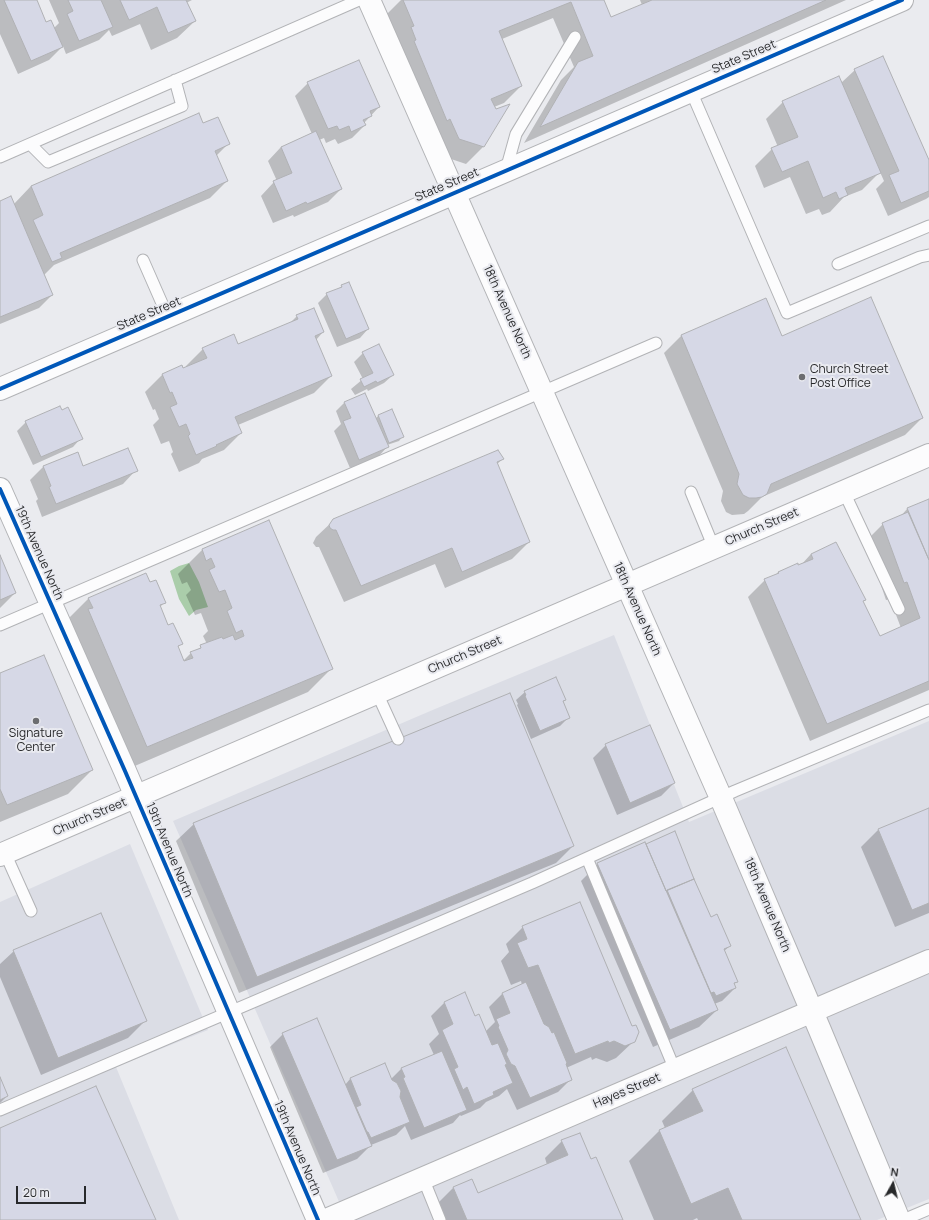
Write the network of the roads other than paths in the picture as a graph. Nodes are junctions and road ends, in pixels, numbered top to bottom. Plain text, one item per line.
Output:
1 (359, 0) edge
2 (369, 0) edge
3 (902, 0) edge
4 (575, 37) dead end
5 (175, 80) junction
6 (691, 91) junction
7 (30, 144) junction
8 (0, 157) edge
9 (506, 170) junction
10 (454, 193) junction
11 (929, 226) edge
12 (929, 255) edge
13 (143, 260) dead end
14 (838, 264) dead end
15 (168, 317) junction
16 (656, 343) dead end
17 (0, 389) edge
18 (542, 392) junction
19 (929, 455) edge
20 (0, 489) edge
21 (690, 492) dead end
22 (844, 492) junction
23 (714, 548) junction
24 (627, 585) junction
25 (50, 604) junction
26 (899, 608) dead end
27 (0, 625) edge
28 (377, 693) junction
29 (929, 710) edge
30 (398, 739) dead end
31 (136, 797) junction
32 (721, 798) junction
33 (3, 854) edge
34 (587, 858) junction
35 (31, 911) dead end
36 (929, 961) edge
37 (812, 1011) junction
38 (228, 1012) junction
39 (675, 1070) junction
40 (0, 1110) edge
41 (423, 1178) junction
42 (929, 1209) edge
43 (318, 1220) edge
44 (326, 1220) edge
45 (440, 1220) edge
46 (899, 1220) edge
47 (903, 1220) edge

1 - 5 lane
2 - 10 street, 18th Avenue North
3 - 6 street, State Street
4 - 9 lane
5 - 7 lane
5 - 7 lane
6 - 9 street, State Street
6 - 12 lane
7 - 8 lane
9 - 10 street, State Street
10 - 15 street, State Street
10 - 18 street, 18th Avenue North
11 - 14 lane
13 - 15 lane
15 - 17 street, State Street
16 - 18 lane
18 - 24 street, 18th Avenue North
18 - 25 lane
19 - 22 street, Church Street
20 - 25 street, 19th Avenue North
21 - 23 lane
22 - 23 street, Church Street
22 - 26 lane
23 - 24 street, Church Street
24 - 28 street, Church Street
24 - 32 street, 18th Avenue North
25 - 27 lane
25 - 31 street, 19th Avenue North
28 - 30 lane
28 - 31 street, Church Street
29 - 32 lane
31 - 33 street, Church Street
31 - 38 street, 19th Avenue North
32 - 34 lane
32 - 37 street, 18th Avenue North
33 - 35 lane
34 - 38 lane
34 - 39 lane
36 - 37 street, Hayes Street
37 - 39 street, Hayes Street
37 - 46 street, 18th Avenue North
38 - 40 lane
38 - 43 street, 19th Avenue North
39 - 41 street, Hayes Street
41 - 44 street, Hayes Street
41 - 45 lane
42 - 47 lane

